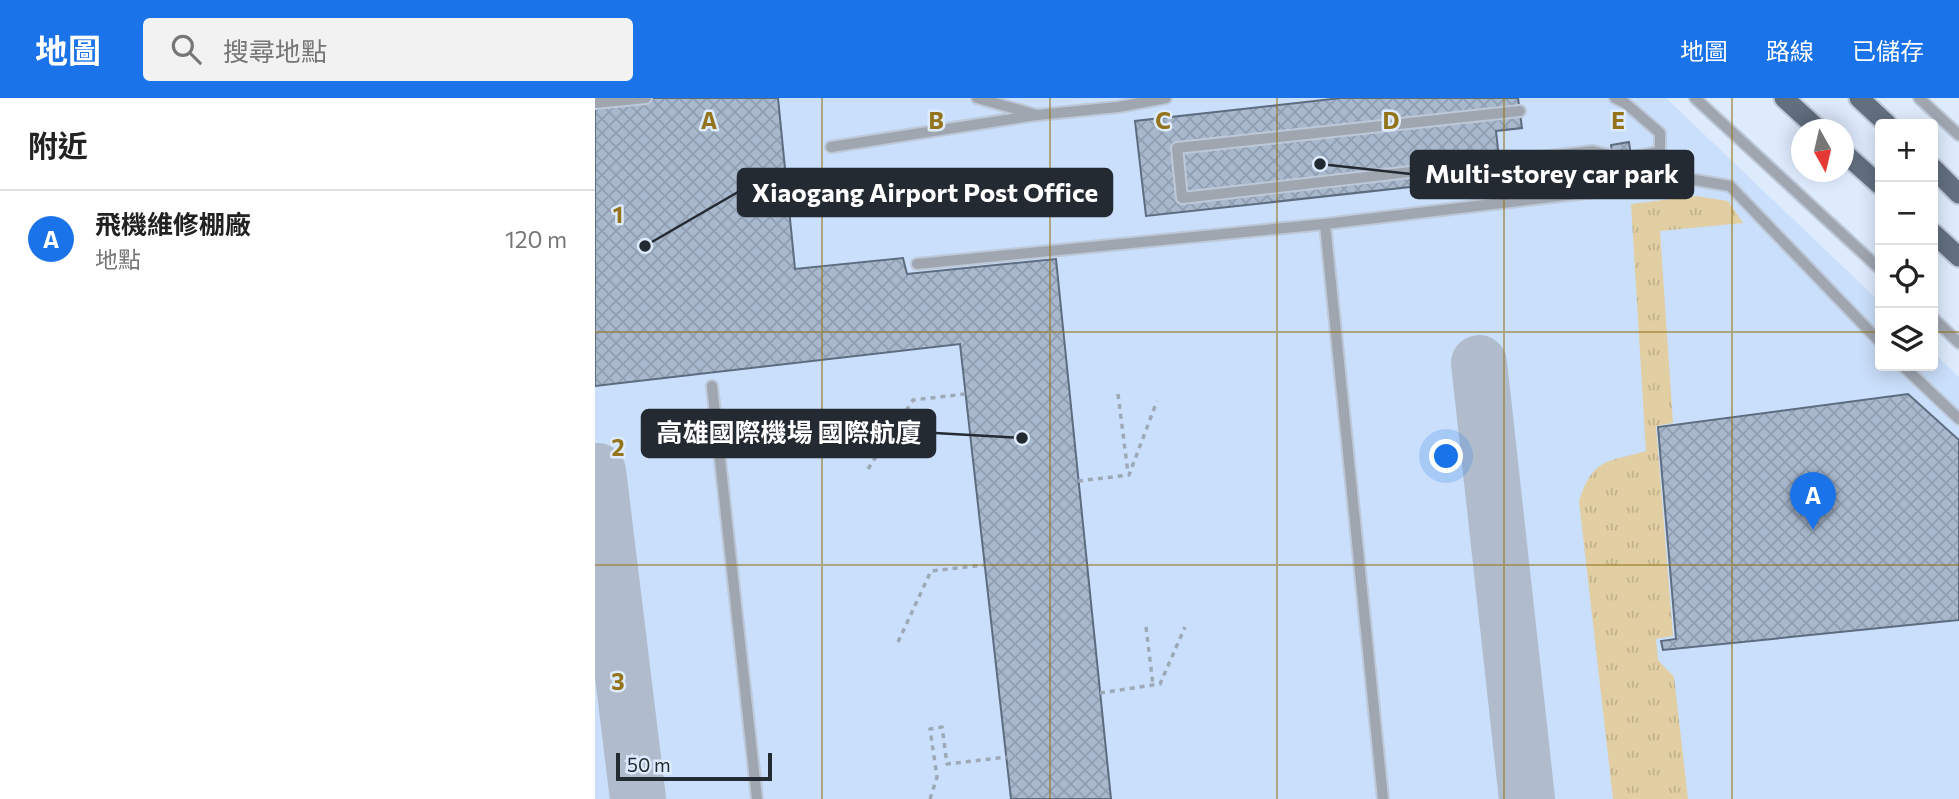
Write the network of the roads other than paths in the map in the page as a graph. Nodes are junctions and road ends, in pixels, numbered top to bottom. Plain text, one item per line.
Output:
1 (646, 98) edge
2 (977, 98) edge
3 (1166, 98) edge
4 (1615, 98) edge
5 (1695, 98) edge
6 (1784, 98) edge
7 (1859, 98) edge
8 (1919, 98) edge
9 (595, 103) edge
10 (1520, 111) dead end
11 (1037, 115) junction
12 (1807, 119) edge
13 (1882, 119) edge
14 (1959, 135) edge
15 (831, 147) dead end
16 (1854, 162) edge
17 (1938, 174) edge
18 (1876, 182) edge
19 (1959, 194) edge
20 (1325, 224) junction
21 (1938, 238) edge
22 (1959, 257) edge
23 (918, 264) dead end
24 (1875, 264) edge
25 (1938, 323) edge
26 (1875, 337) edge
27 (1959, 343) edge
28 (1908, 371) edge
29 (712, 386) dead end
30 (1959, 419) edge
31 (757, 799) edge
32 (1383, 799) edge

1 - 9 lane
2 - 11 lane
3 - 11 lane
4 - 10 lane
5 - 24 lane
6 - 12 main road
7 - 13 main road
8 - 14 lane
11 - 15 lane
16 - 18 main road
17 - 19 main road
20 - 23 lane
20 - 26 lane
20 - 32 lane
21 - 22 main road
25 - 27 lane
28 - 30 lane
29 - 31 lane

